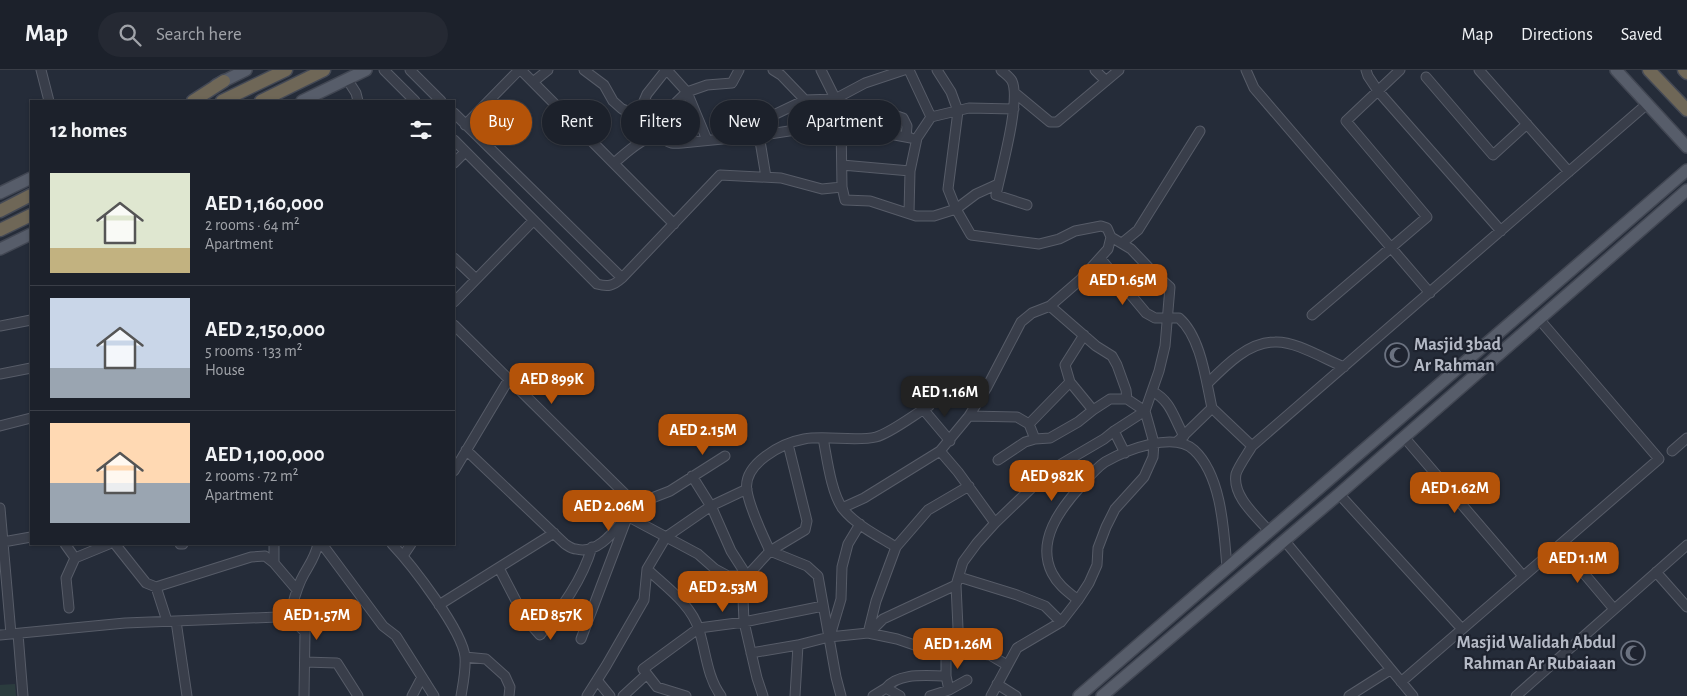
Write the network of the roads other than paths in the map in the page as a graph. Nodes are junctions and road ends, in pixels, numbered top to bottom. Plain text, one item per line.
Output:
1 (41, 70) edge
2 (246, 70) edge
3 (286, 70) edge
4 (324, 70) edge
5 (366, 70) edge
6 (384, 70) edge
7 (410, 70) edge
8 (520, 70) edge
9 (548, 70) edge
10 (584, 70) edge
11 (666, 70) edge
12 (739, 70) edge
13 (821, 70) edge
14 (909, 70) edge
15 (937, 70) edge
16 (1001, 70) edge
17 (1095, 70) edge
18 (1119, 70) edge
19 (1246, 70) edge
20 (1366, 70) edge
21 (1400, 70) edge
22 (1479, 70) edge
23 (1616, 70) edge
24 (1649, 70) edge
25 (1684, 70) edge
26 (898, 71) edge
27 (781, 72) edge
28 (1687, 73) edge
29 (1426, 77) dead end
30 (347, 79) junction
31 (224, 81) junction
32 (1106, 81) junction
33 (533, 82) junction
34 (1378, 91) junction
35 (687, 92) junction
36 (1015, 93) junction
37 (836, 99) junction
38 (48, 100) edge
39 (186, 100) edge
40 (195, 100) edge
41 (224, 100) edge
42 (263, 100) edge
43 (304, 100) edge
44 (358, 100) edge
45 (414, 100) edge
46 (441, 100) edge
47 (644, 100) edge
48 (679, 100) edge
49 (806, 100) joint
50 (1647, 104) junction
51 (621, 108) edge
52 (1014, 109) junction
53 (1687, 110) edge
54 (958, 111) junction
55 (455, 114) edge
56 (901, 117) edge
57 (931, 117) junction
58 (1527, 124) junction
59 (465, 125) junction
60 (1200, 131) dead end
61 (901, 136) edge
62 (906, 137) junction
63 (917, 139) junction
64 (707, 140) junction
65 (710, 140) edge
66 (700, 141) edge
67 (455, 143) edge
68 (637, 145) edge
69 (761, 145) edge
70 (842, 145) edge
71 (1687, 146) edge
72 (465, 152) junction
73 (455, 162) edge
74 (614, 163) junction
75 (842, 165) junction
76 (1687, 170) edge
77 (910, 171) junction
78 (1569, 172) junction
79 (766, 177) junction
80 (30, 178) edge
81 (998, 184) junction
82 (842, 187) junction
83 (1687, 190) edge
84 (0, 193) edge
85 (30, 196) edge
86 (1027, 205) dead end
87 (956, 209) junction
88 (0, 211) edge
89 (909, 213) junction
90 (30, 215) edge
91 (533, 220) junction
92 (674, 224) junction
93 (0, 230) edge
94 (1501, 230) junction
95 (30, 234) edge
96 (1112, 237) junction
97 (1606, 241) junction
98 (1122, 244) junction
99 (1390, 247) junction
100 (0, 249) edge
101 (1100, 258) junction
102 (455, 259) edge
103 (1602, 265) junction
104 (1565, 276) junction
105 (622, 278) junction
106 (476, 279) junction
107 (1430, 293) junction
108 (455, 301) edge
109 (1558, 303) junction
110 (1050, 306) junction
111 (1312, 315) dead end
112 (1167, 319) junction
113 (1539, 319) junction
114 (30, 320) edge
115 (0, 326) edge
116 (455, 326) edge
117 (1084, 336) junction
118 (1489, 342) junction
119 (1344, 367) junction
120 (30, 368) edge
121 (0, 374) edge
122 (1475, 375) junction
123 (509, 379) junction
124 (1070, 382) junction
125 (1207, 384) junction
126 (1152, 391) junction
127 (1127, 399) junction
128 (1212, 408) junction
129 (1092, 410) junction
130 (1145, 411) junction
131 (969, 416) junction
132 (30, 418) edge
133 (1029, 424) junction
134 (1394, 424) junction
135 (0, 426) edge
136 (1114, 431) junction
137 (1404, 437) junction
138 (823, 438) junction
139 (1687, 438) edge
140 (1035, 439) junction
141 (1181, 439) junction
142 (950, 440) junction
143 (1154, 443) junction
144 (788, 444) junction
145 (1252, 446) junction
146 (466, 450) junction
147 (940, 451) junction
148 (1672, 451) dead end
149 (1125, 453) junction
150 (725, 456) dead end
151 (998, 460) dead end
152 (455, 469) edge
153 (692, 476) junction
154 (968, 486) junction
155 (747, 489) junction
156 (1339, 494) junction
157 (633, 502) junction
158 (711, 506) junction
159 (0, 508) edge
160 (842, 508) junction
161 (0, 515) edge
162 (627, 516) junction
163 (995, 523) junction
164 (860, 524) junction
165 (1269, 531) junction
166 (554, 533) junction
167 (666, 536) junction
168 (30, 537) edge
169 (1284, 540) junction
170 (3, 542) junction
171 (66, 545) edge
172 (107, 545) edge
173 (116, 545) edge
174 (274, 545) edge
175 (318, 545) edge
176 (323, 545) edge
177 (393, 545) edge
178 (409, 545) edge
179 (1560, 545) junction
180 (1687, 545) edge
181 (896, 547) junction
182 (592, 548) junction
183 (770, 551) junction
184 (403, 556) junction
185 (76, 558) junction
186 (274, 563) junction
187 (499, 568) junction
188 (1227, 568) junction
189 (647, 569) junction
190 (1656, 572) junction
191 (747, 576) junction
192 (1523, 576) junction
193 (958, 581) junction
194 (156, 587) junction
195 (297, 590) junction
196 (1078, 600) junction
197 (439, 605) junction
198 (824, 606) junction
199 (1687, 607) edge
200 (69, 608) dead end
201 (1614, 609) junction
202 (289, 619) junction
203 (171, 621) junction
204 (744, 622) junction
205 (1061, 622) junction
206 (699, 628) junction
207 (1462, 630) junction
208 (868, 633) junction
209 (14, 634) junction
210 (0, 635) edge
211 (829, 637) junction
212 (581, 639) dead end
213 (798, 646) junction
214 (948, 650) junction
215 (751, 652) junction
216 (465, 657) junction
217 (306, 662) junction
218 (1007, 666) junction
219 (1390, 670) junction
220 (647, 674) junction
221 (946, 676) junction
222 (422, 677) junction
223 (597, 680) junction
224 (966, 680) dead end
225 (1401, 682) junction
226 (998, 684) junction
227 (886, 688) junction
228 (949, 690) junction
229 (23, 696) edge
230 (187, 696) edge
231 (304, 696) edge
232 (358, 696) edge
233 (412, 696) edge
234 (434, 696) edge
235 (461, 696) edge
236 (509, 696) edge
237 (587, 696) edge
238 (610, 696) edge
239 (623, 696) edge
240 (686, 696) edge
241 (721, 696) edge
242 (763, 696) edge
243 (795, 696) edge
244 (841, 696) edge
245 (873, 696) edge
246 (900, 696) edge
247 (930, 696) edge
248 (991, 696) edge
249 (1016, 696) edge
250 (1079, 696) edge
251 (1102, 696) edge
252 (1349, 696) edge
253 (1413, 696) edge
254 (1516, 696) edge

1 - 38 street
2 - 31 main road
3 - 41 highway
4 - 42 highway
5 - 30 main road
6 - 45 street
7 - 46 street
8 - 33 street
8 - 59 street
9 - 33 street
10 - 51 street
11 - 35 street
11 - 47 street
12 - 35 street
13 - 37 street
14 - 57 street
15 - 54 street
16 - 36 street
17 - 32 street
18 - 32 street
19 - 99 street
20 - 34 street
21 - 34 street
22 - 58 street
23 - 50 main road
24 - 53 highway
25 - 28 highway
26 - 37 street
27 - 49 street
29 - 58 street
30 - 43 main road
30 - 44 street
31 - 39 main road
31 - 40 highway
32 - 36 street
33 - 74 street
34 - 94 street
34 - 99 street
35 - 48 street
35 - 64 street
36 - 52 street
37 - 49 street
50 - 71 main road
50 - 78 street
52 - 54 street
52 - 81 street
54 - 57 street
54 - 87 street
55 - 59 street
56 - 62 street
57 - 63 street
58 - 78 street
59 - 105 street
60 - 98 street
61 - 62 street
62 - 63 street
63 - 77 street
64 - 65 street
64 - 66 street
67 - 72 street
68 - 74 street
69 - 79 street
70 - 75 street
72 - 73 street
72 - 91 street
74 - 92 street
75 - 77 street
75 - 82 street
76 - 97 main road
77 - 89 street
78 - 94 street
79 - 82 street
79 - 92 street
80 - 84 main road
81 - 86 street
81 - 87 street
82 - 89 street
83 - 103 main road
85 - 88 highway
87 - 89 street
87 - 96 street
90 - 93 highway
91 - 105 street
91 - 106 street
92 - 105 street
94 - 107 street
95 - 100 main road
96 - 98 street
96 - 101 street
97 - 103 main road
97 - 104 main road
98 - 112 street
99 - 107 street
99 - 111 street
101 - 110 street
101 - 112 street
102 - 106 street
103 - 109 main road
104 - 109 main road
104 - 118 main road
106 - 108 street
107 - 119 street
109 - 113 main road
110 - 117 street
110 - 131 street
112 - 125 street
112 - 126 street
113 - 122 main road
113 - 179 street
114 - 115 street
116 - 123 street
117 - 124 street
117 - 127 street
118 - 122 main road
118 - 134 main road
119 - 125 street
119 - 145 street
120 - 121 street
122 - 137 main road
123 - 146 street
123 - 157 street
124 - 129 street
124 - 133 street
125 - 128 street
126 - 130 street
126 - 141 street
127 - 129 street
127 - 130 street
128 - 141 street
128 - 145 street
129 - 140 street
130 - 136 street
130 - 143 street
131 - 133 street
131 - 142 street
132 - 135 street
133 - 140 street
134 - 137 main road
134 - 165 main road
136 - 149 street
136 - 163 street
137 - 156 main road
137 - 192 street
138 - 142 street
138 - 144 street
138 - 160 street
139 - 148 street
140 - 151 street
141 - 143 street
141 - 188 street
142 - 147 street
143 - 149 street
143 - 196 street
144 - 155 street
144 - 183 street
145 - 165 street
146 - 152 street
146 - 166 street
147 - 154 street
147 - 160 street
149 - 196 street
150 - 153 street
153 - 157 street
153 - 158 street
154 - 163 street
154 - 181 street
155 - 158 street
155 - 183 street
156 - 169 main road
156 - 207 street
157 - 162 street
158 - 167 street
158 - 191 street
159 - 161 street
160 - 164 street
161 - 170 street
162 - 167 street
162 - 182 street
162 - 212 street
163 - 193 street
164 - 181 street
164 - 211 street
165 - 188 main road
166 - 182 street
166 - 187 street
167 - 189 street
167 - 191 street
168 - 170 street
169 - 219 street
169 - 251 main road
170 - 209 street
171 - 185 street
172 - 185 street
173 - 194 street
174 - 186 street
175 - 195 street
176 - 222 street
177 - 184 street
178 - 184 street
179 - 192 street
179 - 201 street
180 - 190 street
181 - 208 street
182 - 187 street
183 - 191 street
183 - 198 street
184 - 197 street
185 - 200 street
186 - 194 street
186 - 195 street
187 - 197 street
188 - 250 main road
189 - 206 street
189 - 223 street
190 - 199 street
190 - 201 street
191 - 204 street
192 - 207 street
193 - 205 street
193 - 208 street
193 - 214 street
194 - 203 street
195 - 202 street
196 - 205 street
197 - 216 street
198 - 204 street
198 - 211 street
201 - 254 street
202 - 203 street
202 - 217 street
203 - 209 street
203 - 230 street
204 - 206 street
204 - 215 street
205 - 218 street
206 - 220 street
206 - 241 street
207 - 225 street
208 - 211 street
208 - 214 street
209 - 210 street
209 - 229 street
211 - 213 street
211 - 244 street
213 - 215 street
213 - 243 street
214 - 218 street
214 - 221 street
215 - 242 street
216 - 235 street
216 - 236 street
217 - 231 street
217 - 232 street
218 - 226 street
219 - 225 street
219 - 252 street
220 - 239 street
220 - 240 street
221 - 227 street
221 - 228 street
222 - 233 street
222 - 234 street
223 - 237 street
223 - 238 street
224 - 228 street
225 - 253 street
226 - 248 street
226 - 249 street
227 - 245 street
227 - 246 street
228 - 247 street

